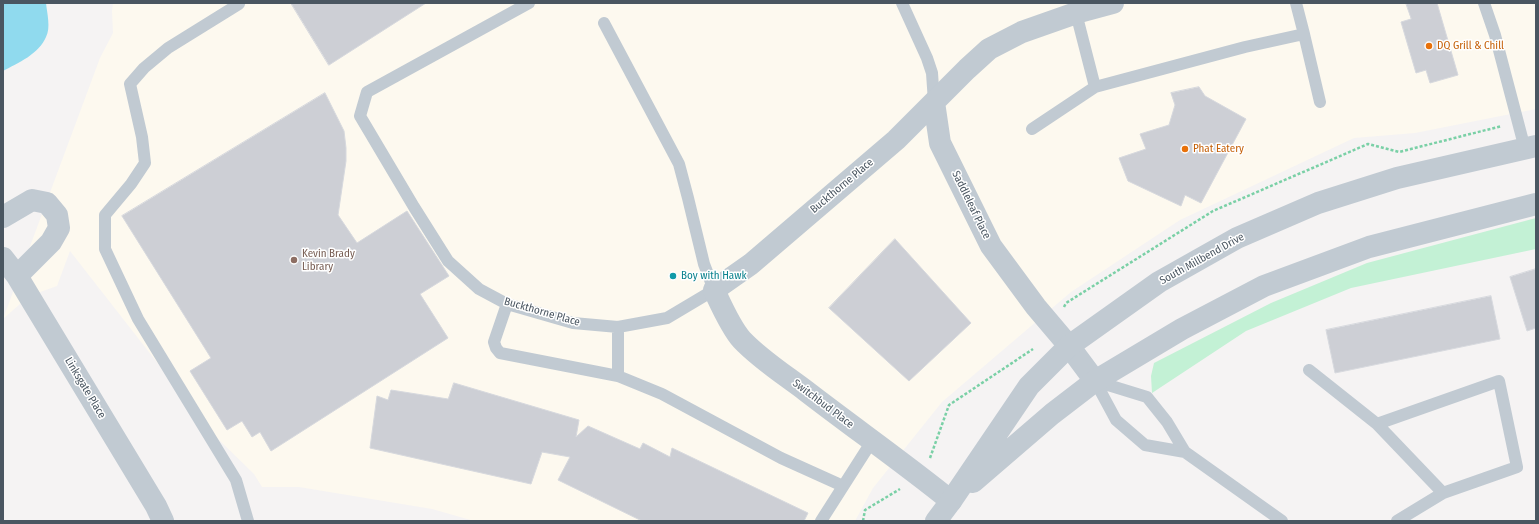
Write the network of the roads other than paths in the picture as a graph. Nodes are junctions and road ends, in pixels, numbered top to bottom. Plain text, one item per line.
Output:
1 (529, 3) edge
2 (902, 3) edge
3 (1113, 3) edge
4 (1296, 3) edge
5 (1484, 3) edge
6 (239, 4) dead end
7 (1076, 13) junction
8 (604, 23) dead end
9 (1304, 34) junction
10 (1095, 87) junction
11 (934, 102) junction
12 (1320, 102) dead end
13 (1032, 129) dead end
14 (1530, 147) edge
15 (1536, 204) edge
16 (3, 217) edge
17 (3, 258) edge
18 (17, 276) junction
19 (714, 290) junction
20 (507, 304) junction
21 (618, 327) junction
22 (1070, 346) junction
23 (1309, 370) dead end
24 (618, 376) junction
25 (1095, 381) junction
26 (1377, 424) junction
27 (872, 441) junction
28 (1185, 452) junction
29 (843, 486) junction
30 (1443, 493) junction
31 (951, 501) junction
32 (163, 521) edge
33 (248, 521) edge
34 (821, 521) edge
35 (936, 521) edge
36 (1282, 521) edge
37 (1397, 521) edge

1 - 20 lane, Buckthorne Place
2 - 11 lane, Saddleleaf Place
3 - 7 street, Buckthorne Place
4 - 9 lane
5 - 14 lane
6 - 33 lane
7 - 10 lane
7 - 11 street, Buckthorne Place
8 - 19 lane
9 - 10 lane
9 - 12 lane
10 - 13 lane
11 - 19 street, Buckthorne Place
11 - 22 street, Saddleleaf Place
14 - 22 street, South Millbend Drive
15 - 25 street, South Millbend Drive
16 - 18 street
17 - 18 street, Linksgate Place
18 - 32 street, Linksgate Place
19 - 21 lane, Buckthorne Place
19 - 27 street, Switchbud Place
20 - 21 lane, Buckthorne Place
20 - 24 lane
21 - 24 lane
22 - 25 street, Saddleleaf Place
22 - 31 street, South Millbend Drive
23 - 26 lane
24 - 29 lane
25 - 28 lane
25 - 28 lane
25 - 31 street, South Millbend Drive
26 - 30 lane
26 - 30 lane
27 - 29 lane
27 - 31 street, Switchbud Place
28 - 36 lane
29 - 34 lane
30 - 37 lane
31 - 35 street, South Millbend Drive

